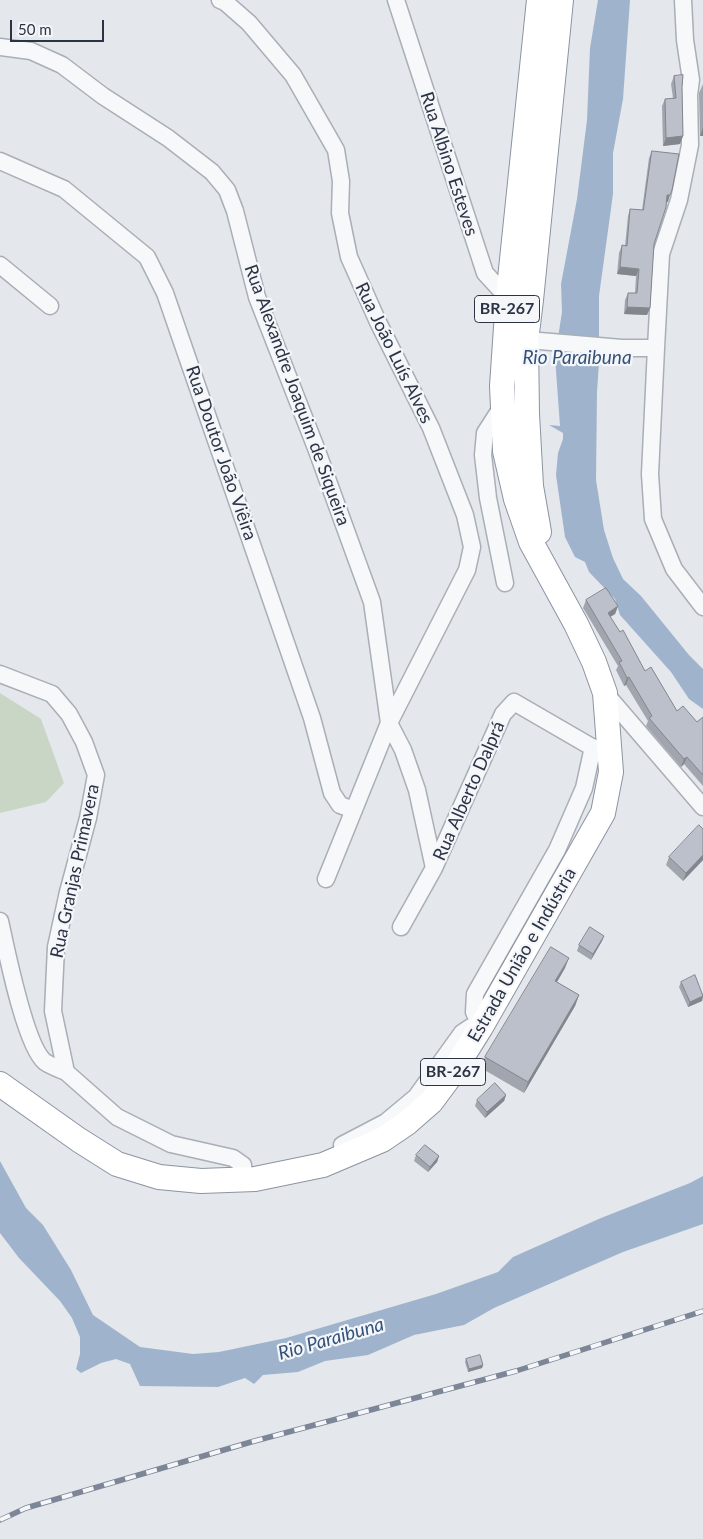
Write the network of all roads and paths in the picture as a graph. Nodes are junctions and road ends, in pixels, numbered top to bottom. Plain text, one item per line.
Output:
1 (220, 0) edge
2 (396, 0) edge
3 (539, 0) edge
4 (560, 0) edge
5 (682, 0) edge
6 (0, 47) edge
7 (0, 161) edge
8 (0, 265) edge
9 (508, 298) junction
10 (531, 300) junction
11 (50, 306) dead end
12 (526, 340) junction
13 (656, 348) junction
14 (503, 405) junction
15 (505, 583) dead end
16 (566, 606) junction
17 (703, 607) edge
18 (0, 674) edge
19 (605, 693) junction
20 (389, 723) junction
21 (602, 752) junction
22 (703, 807) edge
23 (354, 810) junction
24 (434, 868) junction
25 (326, 880) dead end
26 (0, 921) edge
27 (401, 927) dead end
28 (66, 1072) junction
29 (0, 1084) edge
30 (248, 1180) junction

1 - 20 street, Rua João Luís Alves
2 - 9 street, Rua Albino Esteves
3 - 9 highway, BR-267
4 - 10 highway, BR-267
5 - 13 street
6 - 20 street, Rua Alexandre Joaquim de Siqueira
7 - 23 street, Rua Doutor João Viêira
8 - 11 street
9 - 10 street
9 - 12 highway, BR-267
10 - 12 highway, BR-267
12 - 13 street
12 - 14 highway, BR-267
12 - 16 highway, BR-267
13 - 17 street
14 - 15 street
14 - 16 highway, BR-267
16 - 19 highway, Estrada União e Indústria / BR-267
18 - 28 street, Rua Granjas Primavera
19 - 21 highway, Estrada União e Indústria / BR-267
19 - 22 street
20 - 23 street, Rua João Luís Alves
20 - 24 street
21 - 24 street, Rua Alberto Dalprá
21 - 30 highway, Estrada União e Indústria / BR-267
23 - 25 street, Rua João Luís Alves
24 - 27 street, Rua Alberto Dalprá
26 - 28 street
28 - 30 street
29 - 30 highway, Estrada União e Indústria / BR-267

